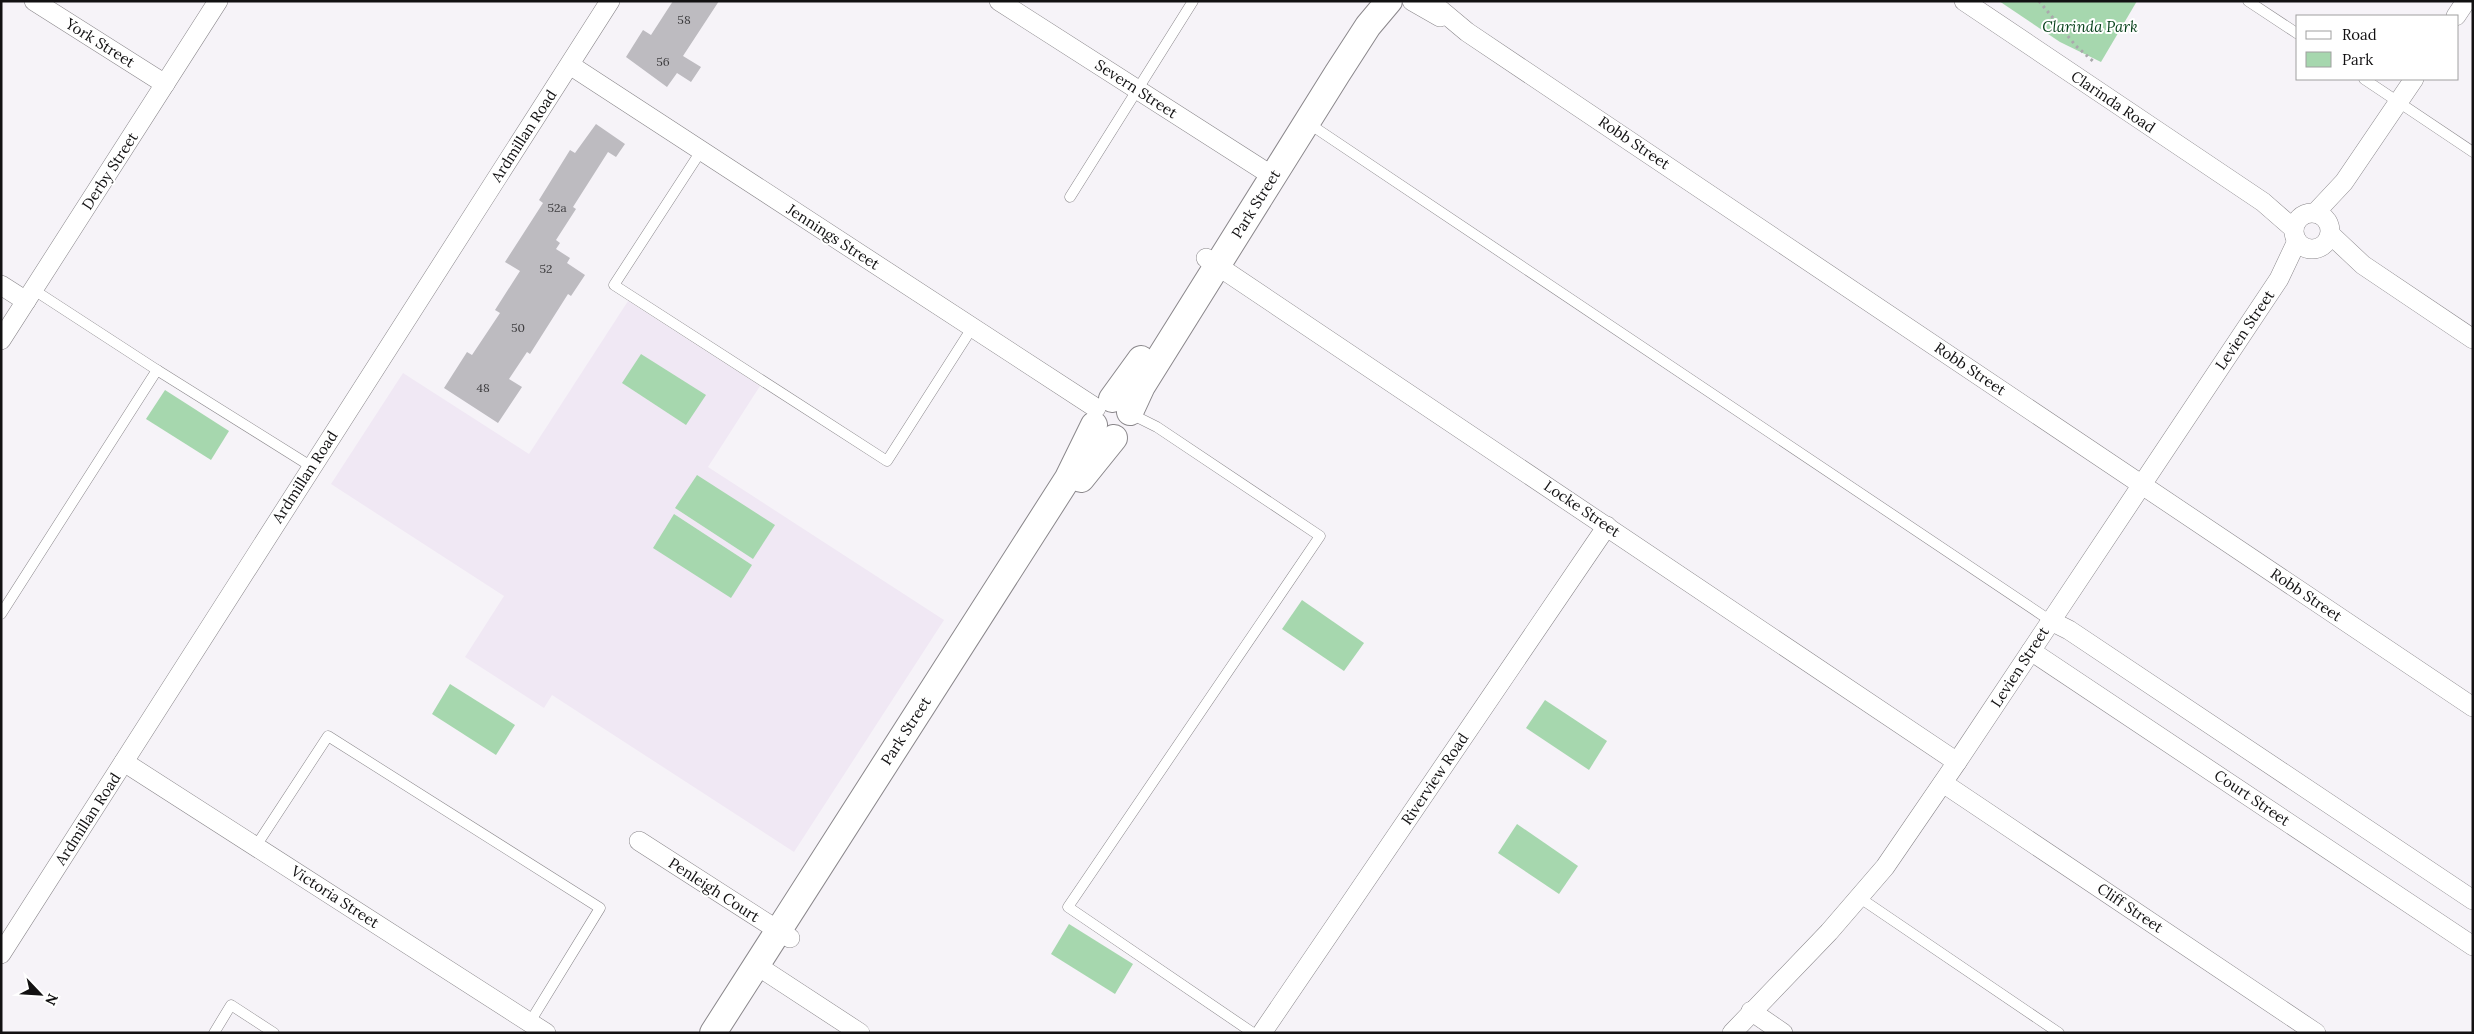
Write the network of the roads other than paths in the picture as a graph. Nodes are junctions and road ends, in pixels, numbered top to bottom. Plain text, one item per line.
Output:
1 (34, 1) edge
2 (218, 1) edge
3 (610, 1) edge
4 (999, 1) edge
5 (1193, 1) edge
6 (1367, 1) edge
7 (1389, 1) edge
8 (1412, 1) edge
9 (1430, 1) edge
10 (1964, 1) edge
11 (2248, 1) edge
12 (2466, 1) edge
13 (2457, 15) edge
14 (1467, 32) junction
15 (2296, 33) edge
16 (570, 65) junction
17 (2365, 80) edge
18 (2413, 80) edge
19 (165, 84) junction
20 (1138, 90) junction
21 (2398, 102) junction
22 (1302, 118) junction
23 (701, 151) junction
24 (2473, 152) edge
25 (1268, 173) junction
26 (1070, 196) dead end
27 (2312, 231) junction
28 (1212, 262) junction
29 (1, 285) edge
30 (30, 296) junction
31 (972, 328) junction
32 (2473, 339) edge
33 (1, 340) edge
34 (157, 370) junction
35 (1113, 416) junction
36 (312, 467) junction
37 (2142, 484) junction
38 (1608, 526) junction
39 (1, 614) edge
40 (2051, 620) junction
41 (2031, 651) junction
42 (2473, 707) edge
43 (124, 762) junction
44 (1957, 762) junction
45 (1943, 783) junction
46 (639, 841) dead end
47 (256, 846) junction
48 (1860, 898) junction
49 (2473, 900) edge
50 (784, 934) junction
51 (2473, 946) edge
52 (1, 954) edge
53 (762, 969) junction
54 (1751, 1011) junction
55 (530, 1022) junction
56 (214, 1033) edge
57 (274, 1033) edge
58 (546, 1033) edge
59 (713, 1033) edge
60 (729, 1033) edge
61 (860, 1033) edge
62 (1253, 1033) edge
63 (1262, 1033) edge
64 (1732, 1033) edge
65 (1783, 1033) edge
66 (2059, 1033) edge
67 (2316, 1033) edge

1 - 19 street, York Street
2 - 19 street, Derby Street
3 - 16 street, Ardmillan Road
4 - 20 street, Severn Street
5 - 20 lane
6 - 22 street, Park Street
7 - 22 street, Park Street
8 - 14 street, Robb Street
9 - 14 street, Robb Street
10 - 27 street, Clarinda Road
11 - 15 lane
12 - 13 street
14 - 37 street, Robb Street
16 - 23 street, Jennings Street
16 - 36 street, Ardmillan Road
17 - 21 lane
18 - 21 street, Levien Street
19 - 30 street, Derby Street
20 - 25 street, Severn Street
20 - 26 lane
21 - 24 lane
21 - 27 street, Levien Street
22 - 25 street, Park Street
22 - 40 lane
23 - 31 street, Jennings Street
23 - 31 lane
25 - 28 street, Park Street
27 - 32 street, Clarinda Road
27 - 37 street, Levien Street
28 - 35 street, Park Street
28 - 38 street, Locke Street
29 - 30 street
30 - 33 street, Derby Street
30 - 34 lane
31 - 35 street, Jennings Street
34 - 36 lane
34 - 39 lane
35 - 50 street, Park Street
35 - 62 lane
36 - 43 street, Ardmillan Road
37 - 40 street, Levien Street
37 - 42 street, Robb Street
38 - 44 street, Locke Street
38 - 63 street, Riverview Road
40 - 41 street, Levien Street
40 - 49 street
41 - 44 street, Levien Street
41 - 51 street, Court Street
43 - 47 street, Victoria Street
43 - 52 street, Ardmillan Road
44 - 45 street, Levien Street
45 - 48 street, Levien Street
45 - 67 street, Cliff Street
46 - 50 street, Penleigh Court
47 - 55 street, Victoria Street
47 - 55 lane
48 - 54 street, Levien Street
48 - 66 lane
50 - 53 street, Park Street
53 - 59 street, Park Street
53 - 60 street, Park Street
53 - 61 street
54 - 64 street, Levien Street
54 - 65 street
55 - 58 street, Victoria Street
56 - 57 lane

